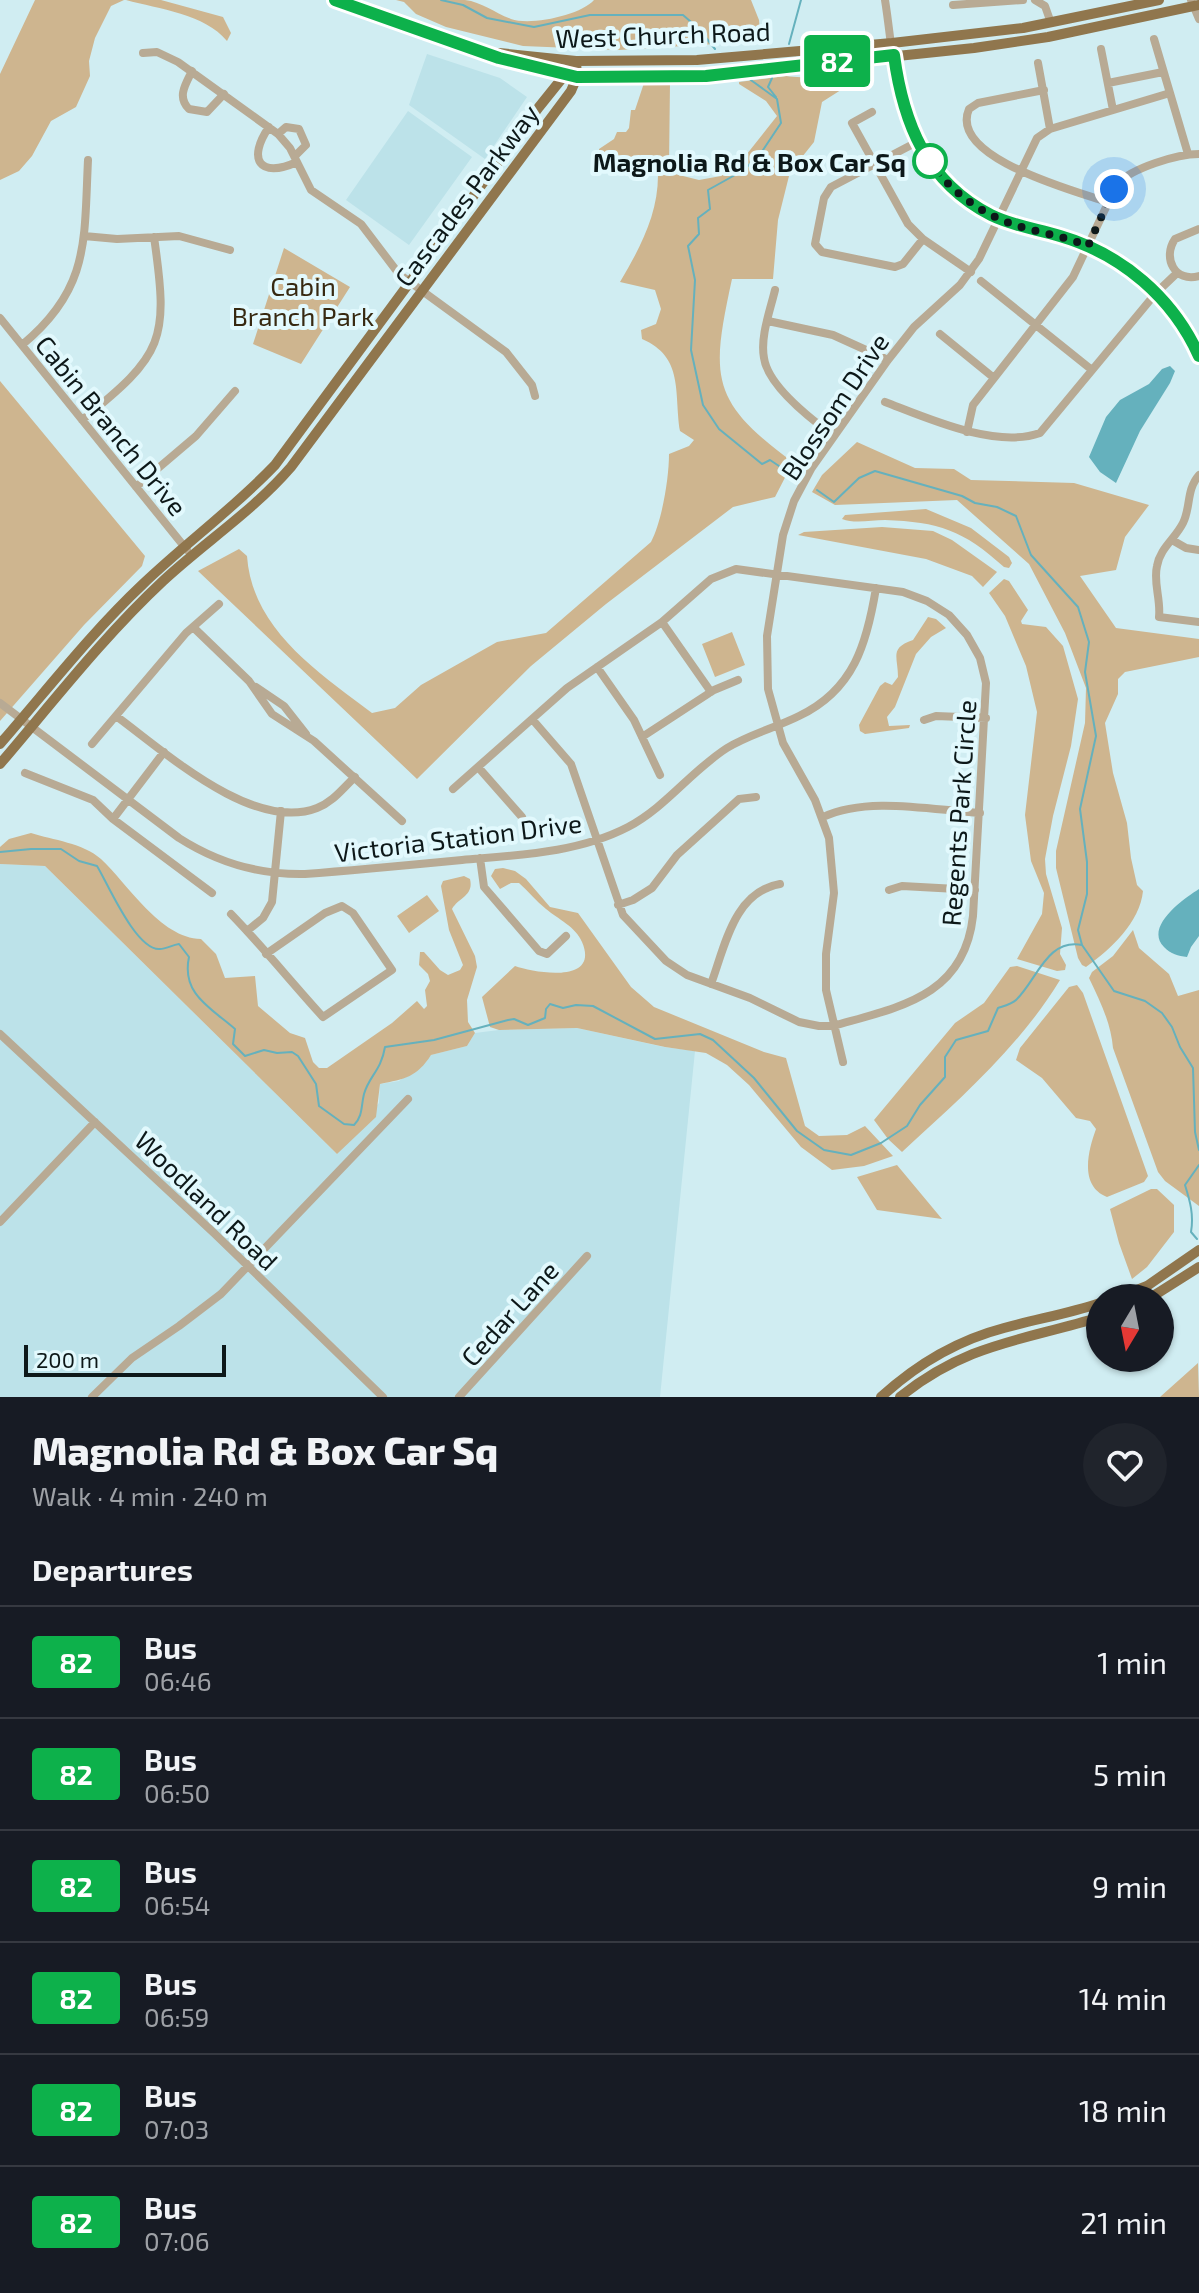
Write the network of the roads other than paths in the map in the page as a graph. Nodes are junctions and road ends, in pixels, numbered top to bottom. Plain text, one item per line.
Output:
1 (335, 0) edge
2 (885, 0) edge
3 (1023, 0) edge
4 (1035, 0) edge
5 (1159, 0) edge
6 (1195, 4) edge
7 (953, 5) dead end
8 (1199, 19) edge
9 (1051, 23) junction
10 (1154, 39) dead end
11 (455, 42) junction
12 (892, 43) junction
13 (1101, 49) dead end
14 (143, 53) dead end
15 (894, 55) junction
16 (576, 61) junction
17 (1038, 63) dead end
18 (192, 71) junction
19 (1163, 72) junction
20 (565, 74) junction
21 (577, 77) junction
22 (1108, 83) junction
23 (1044, 90) junction
24 (1170, 93) junction
25 (224, 94) junction
26 (1113, 110) junction
27 (872, 112) dead end
28 (269, 127) junction
29 (1050, 129) junction
30 (278, 134) junction
31 (917, 142) junction
32 (1188, 154) junction
33 (1199, 154) edge
34 (296, 159) junction
35 (88, 160) dead end
36 (874, 164) junction
37 (1021, 172) junction
38 (1107, 202) junction
39 (1000, 219) junction
40 (1199, 229) edge
41 (84, 236) junction
42 (154, 237) junction
43 (923, 239) junction
44 (1088, 246) junction
45 (230, 250) dead end
46 (971, 272) junction
47 (1177, 273) junction
48 (1199, 276) edge
49 (981, 281) dead end
50 (411, 282) junction
51 (422, 289) junction
52 (775, 290) dead end
53 (1156, 293) junction
54 (0, 318) edge
55 (768, 321) junction
56 (1036, 324) junction
57 (940, 334) dead end
58 (22, 345) junction
59 (1199, 356) edge
60 (888, 360) junction
61 (1092, 370) junction
62 (994, 378) junction
63 (235, 391) dead end
64 (535, 396) dead end
65 (885, 402) dead end
66 (82, 420) junction
67 (967, 432) junction
68 (834, 436) junction
69 (1199, 475) edge
70 (136, 487) junction
71 (1172, 540) junction
72 (184, 546) junction
73 (1199, 550) edge
74 (192, 556) junction
75 (777, 573) junction
76 (876, 588) junction
77 (219, 604) dead end
78 (662, 622) junction
79 (1199, 622) edge
80 (193, 627) junction
81 (597, 667) junction
82 (738, 680) dead end
83 (249, 681) junction
84 (711, 692) junction
85 (0, 703) edge
86 (116, 716) junction
87 (986, 718) junction
88 (532, 719) junction
89 (20, 720) junction
90 (924, 720) dead end
91 (776, 725) junction
92 (31, 728) junction
93 (642, 737) junction
94 (314, 741) junction
95 (0, 744) edge
96 (92, 744) dead end
97 (164, 752) junction
98 (0, 764) edge
99 (478, 767) junction
100 (25, 773) dead end
101 (660, 775) dead end
102 (355, 777) junction
103 (453, 789) dead end
104 (756, 797) dead end
105 (127, 800) junction
106 (281, 811) junction
107 (980, 813) junction
108 (522, 817) dead end
109 (823, 817) junction
110 (113, 819) junction
111 (402, 821) dead end
112 (596, 840) junction
113 (480, 858) junction
114 (275, 874) junction
115 (780, 884) dead end
116 (889, 890) dead end
117 (975, 890) junction
118 (212, 893) dead end
119 (618, 905) junction
120 (231, 914) dead end
121 (247, 931) junction
122 (566, 936) dead end
123 (266, 954) junction
124 (711, 984) junction
125 (833, 1026) junction
126 (0, 1034) edge
127 (843, 1062) dead end
128 (408, 1099) dead end
129 (95, 1122) junction
130 (0, 1222) edge
131 (1199, 1250) edge
132 (587, 1256) dead end
133 (247, 1265) junction
134 (1199, 1267) edge
135 (1150, 1284) edge
136 (1172, 1284) edge
137 (1086, 1307) edge
138 (1086, 1321) edge
139 (92, 1397) edge
140 (383, 1397) edge
141 (459, 1397) edge
142 (881, 1397) edge
143 (900, 1397) edge

1 - 11 main road, West Church Road
2 - 12 street
3 - 7 street
4 - 9 street
5 - 9 main road, West Church Road
6 - 8 street
6 - 15 main road, West Church Road
9 - 12 main road, West Church Road
10 - 19 street
11 - 16 main road, West Church Road
11 - 20 main road, West Church Road
12 - 15 street
12 - 16 main road, West Church Road
13 - 22 street
14 - 18 street
15 - 21 main road, West Church Road
15 - 31 street
16 - 20 main road, Cascades Parkway
16 - 21 main road
17 - 23 street
18 - 25 street
18 - 25 street
19 - 22 street
19 - 24 street
20 - 21 main road, West Church Road
20 - 50 main road, Cascades Parkway
21 - 51 main road, Cascades Parkway
22 - 26 street
23 - 29 street
23 - 37 street
24 - 26 street
24 - 32 street
25 - 28 street
26 - 29 street
27 - 36 street
28 - 30 street
28 - 34 street
29 - 37 street, Blossom Drive
30 - 34 street
30 - 34 street
31 - 36 street
31 - 39 street
32 - 33 street
32 - 38 street
34 - 50 street
35 - 41 street
36 - 43 street
36 - 43 street
37 - 38 street
37 - 39 street, Blossom Drive
38 - 44 street
39 - 44 street
39 - 46 street, Blossom Drive
40 - 47 street
41 - 42 street
41 - 58 street
42 - 45 street
42 - 66 street
43 - 46 street
44 - 53 street
44 - 56 street
46 - 60 street, Blossom Drive
47 - 48 street
47 - 53 street
49 - 56 street
50 - 51 street
50 - 72 main road, Cascades Parkway
51 - 64 street
51 - 74 main road, Cascades Parkway
52 - 55 street
53 - 59 street
53 - 61 street
54 - 58 street, Cabin Branch Drive
55 - 60 street
55 - 68 street
56 - 61 street
56 - 62 street
57 - 62 street
58 - 66 street, Cabin Branch Drive
60 - 68 street, Blossom Drive
61 - 67 street
62 - 67 street
63 - 70 street
65 - 67 street
66 - 70 street, Cabin Branch Drive
68 - 75 street, Blossom Drive
69 - 71 street
70 - 72 street, Cabin Branch Drive
71 - 73 street
71 - 79 street
72 - 74 street, Cabin Branch Drive
72 - 89 main road, Cascades Parkway
74 - 92 main road, Cascades Parkway
75 - 76 street, Regents Park Circle
75 - 78 street, Regents Park Circle
75 - 91 street, Blossom Drive
76 - 87 street, Regents Park Circle
76 - 91 street, Victoria Station Drive
77 - 80 street
78 - 81 street, Regents Park Circle
78 - 84 street
80 - 83 street
80 - 86 street
81 - 88 street, Regents Park Circle
81 - 93 street
82 - 84 street
83 - 94 street
83 - 94 street
84 - 93 street
85 - 89 street, Victoria Station Drive
86 - 96 street
86 - 97 street
87 - 90 street
87 - 107 street, Regents Park Circle
88 - 99 street, Regents Park Circle
88 - 112 street
89 - 92 street, Victoria Station Drive
89 - 95 main road, Cascades Parkway
91 - 109 street, Blossom Drive
91 - 112 street, Victoria Station Drive
92 - 98 main road, Cascades Parkway
92 - 105 street, Victoria Station Drive
93 - 101 street
94 - 102 street
97 - 105 street
97 - 106 street
99 - 103 street, Regents Park Circle
99 - 108 street
100 - 110 street
102 - 106 street
102 - 111 street
104 - 119 street
105 - 110 street
105 - 114 street, Victoria Station Drive
106 - 114 street
107 - 109 street
107 - 117 street, Regents Park Circle
109 - 125 street, Blossom Drive
110 - 118 street
112 - 113 street, Victoria Station Drive
112 - 119 street
113 - 114 street, Victoria Station Drive
113 - 122 street
114 - 121 street
115 - 124 street
116 - 117 street
117 - 125 street, Regents Park Circle
119 - 124 street
120 - 121 street
121 - 123 street
123 - 123 street
124 - 125 street
125 - 127 street, Blossom Drive
126 - 129 street, Woodland Road
128 - 133 street
129 - 130 street
129 - 133 street, Woodland Road
131 - 135 main road
132 - 141 street, Cedar Lane
133 - 139 street
133 - 140 street, Woodland Road
134 - 136 main road
137 - 142 main road
138 - 143 main road

